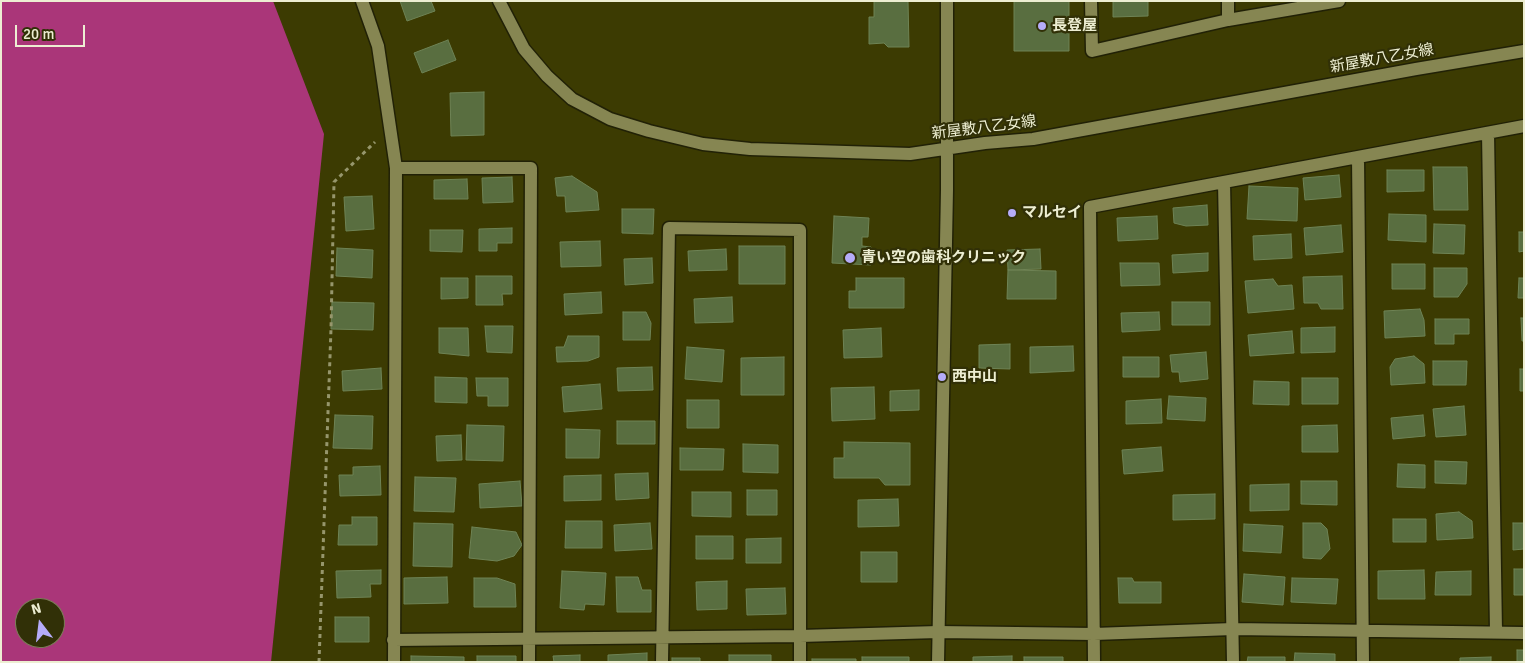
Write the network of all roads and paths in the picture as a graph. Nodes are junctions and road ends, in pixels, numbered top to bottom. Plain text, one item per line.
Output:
1 (362, 1) edge
2 (499, 1) edge
3 (947, 1) edge
4 (1091, 1) edge
5 (1228, 1) edge
6 (1339, 1) edge
7 (1228, 20) junction
8 (1524, 51) edge
9 (1524, 126) edge
10 (390, 128) junction
11 (1488, 133) junction
12 (947, 148) junction
13 (1358, 157) junction
14 (396, 168) junction
15 (1224, 182) junction
16 (1233, 629) junction
17 (1363, 630) junction
18 (1496, 631) junction
19 (938, 632) junction
20 (1524, 633) edge
21 (1094, 634) junction
22 (662, 636) junction
23 (800, 636) junction
24 (528, 638) junction
25 (393, 640) junction
26 (319, 662) edge
27 (394, 662) edge
28 (529, 662) edge
29 (662, 662) edge
30 (800, 662) edge
31 (938, 662) edge
32 (1094, 662) edge
33 (1233, 662) edge
34 (1363, 662) edge

1 - 10 street
2 - 12 street, 新屋敷八乙女線
3 - 12 street
4 - 7 street
5 - 7 street
6 - 7 street
8 - 12 street, 新屋敷八乙女線
9 - 11 street
10 - 14 street
10 - 26 path
11 - 13 street
11 - 18 street
12 - 19 street
13 - 15 street
13 - 17 street
14 - 24 street
14 - 25 street
15 - 16 street
15 - 21 street
16 - 17 street
16 - 21 street
16 - 33 street
17 - 18 street
17 - 34 street
18 - 20 street
19 - 21 street
19 - 23 street
19 - 31 street
21 - 32 street
22 - 23 street
22 - 23 street
22 - 24 street
22 - 29 street
23 - 30 street
24 - 25 street
24 - 28 street
25 - 27 street

